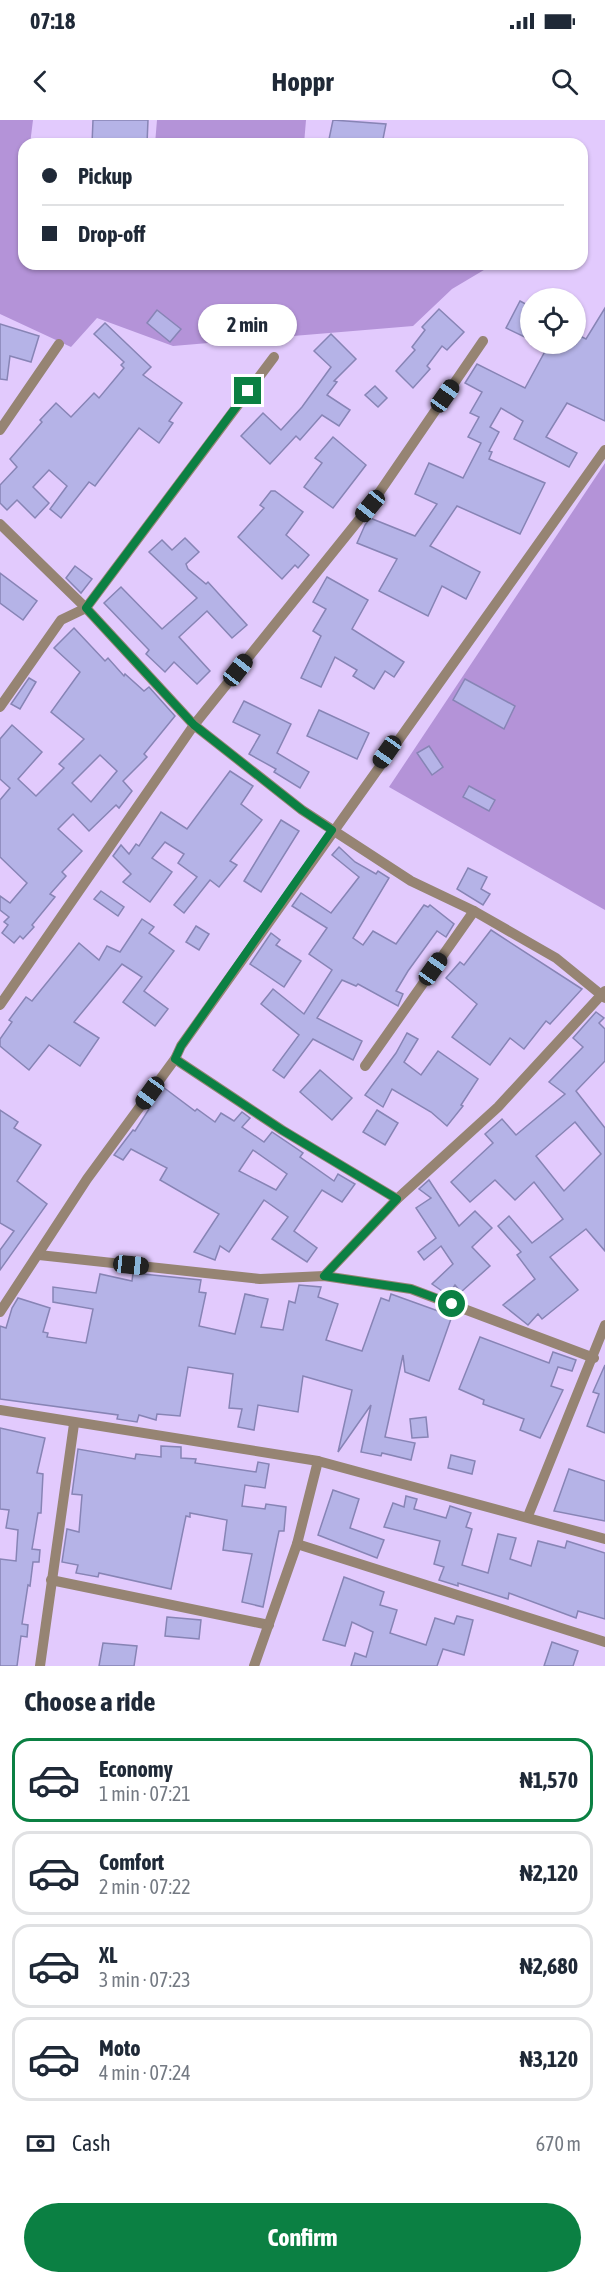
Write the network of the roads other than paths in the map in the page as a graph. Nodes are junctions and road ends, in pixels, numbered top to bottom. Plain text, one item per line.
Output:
1 (483, 341) dead end
2 (58, 344) dead end
3 (274, 357) dead end
4 (0, 430) edge
5 (605, 450) edge
6 (0, 524) edge
7 (86, 608) junction
8 (0, 707) edge
9 (194, 725) junction
10 (332, 830) junction
11 (474, 911) junction
12 (604, 995) edge
13 (0, 1005) edge
14 (175, 1059) junction
15 (365, 1066) dead end
16 (397, 1199) junction
17 (39, 1255) junction
18 (324, 1276) junction
19 (0, 1312) edge
20 (605, 1325) edge
21 (594, 1358) junction
22 (0, 1410) edge
23 (74, 1424) junction
24 (318, 1461) junction
25 (528, 1516) junction
26 (605, 1539) edge
27 (297, 1544) junction
28 (51, 1580) junction
29 (269, 1625) junction
30 (605, 1642) edge
31 (40, 1666) edge
32 (254, 1666) edge

1 - 9 street
2 - 4 street
3 - 7 street
5 - 10 street
6 - 7 street
7 - 8 street
7 - 9 street
9 - 10 street
9 - 13 street
10 - 11 street
10 - 14 street
11 - 12 street
11 - 15 street
12 - 16 street
14 - 16 street
14 - 17 street
16 - 18 street
17 - 18 street
17 - 19 street
18 - 21 street
20 - 21 street
21 - 25 street
22 - 23 street
23 - 24 street
23 - 28 street
24 - 25 street
24 - 27 street
25 - 26 street
27 - 29 street
27 - 30 street
28 - 29 street
28 - 31 street
29 - 32 street

